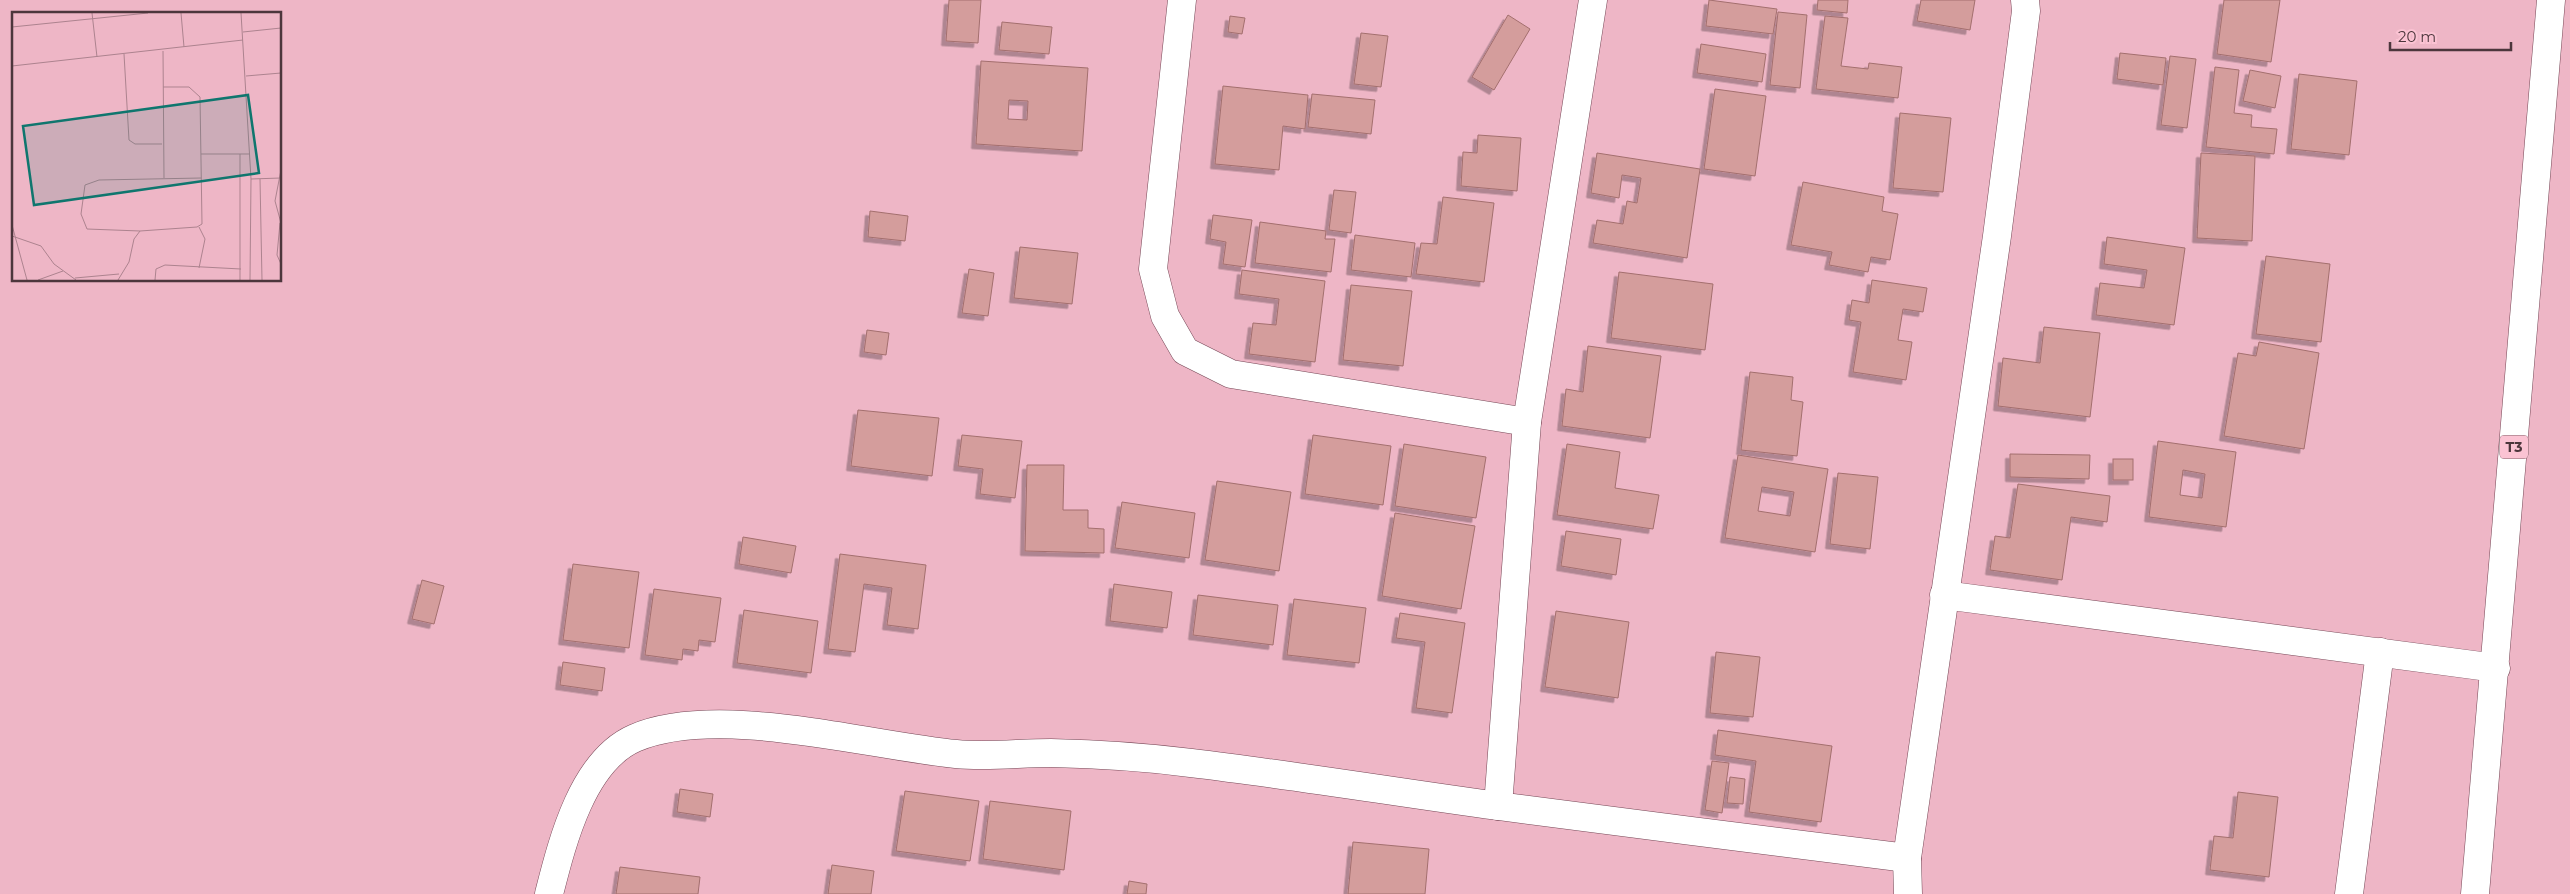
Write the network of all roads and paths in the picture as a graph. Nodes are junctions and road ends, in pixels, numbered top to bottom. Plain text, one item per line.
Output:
1 (1182, 0) edge
2 (1593, 0) edge
3 (2025, 0) edge
4 (2551, 0) edge
5 (1527, 422) junction
6 (1944, 595) junction
7 (2380, 652) junction
8 (2496, 668) junction
9 (1498, 806) junction
10 (1907, 858) junction
11 (549, 894) edge
12 (1908, 894) edge
13 (2349, 894) edge
14 (2475, 894) edge

1 - 5 main road
2 - 5 main road
3 - 6 main road
4 - 8 main road, T3
5 - 9 main road
6 - 7 main road
6 - 10 main road
7 - 8 main road
7 - 13 main road
8 - 14 main road, T3
9 - 10 main road
9 - 11 main road
10 - 12 main road

